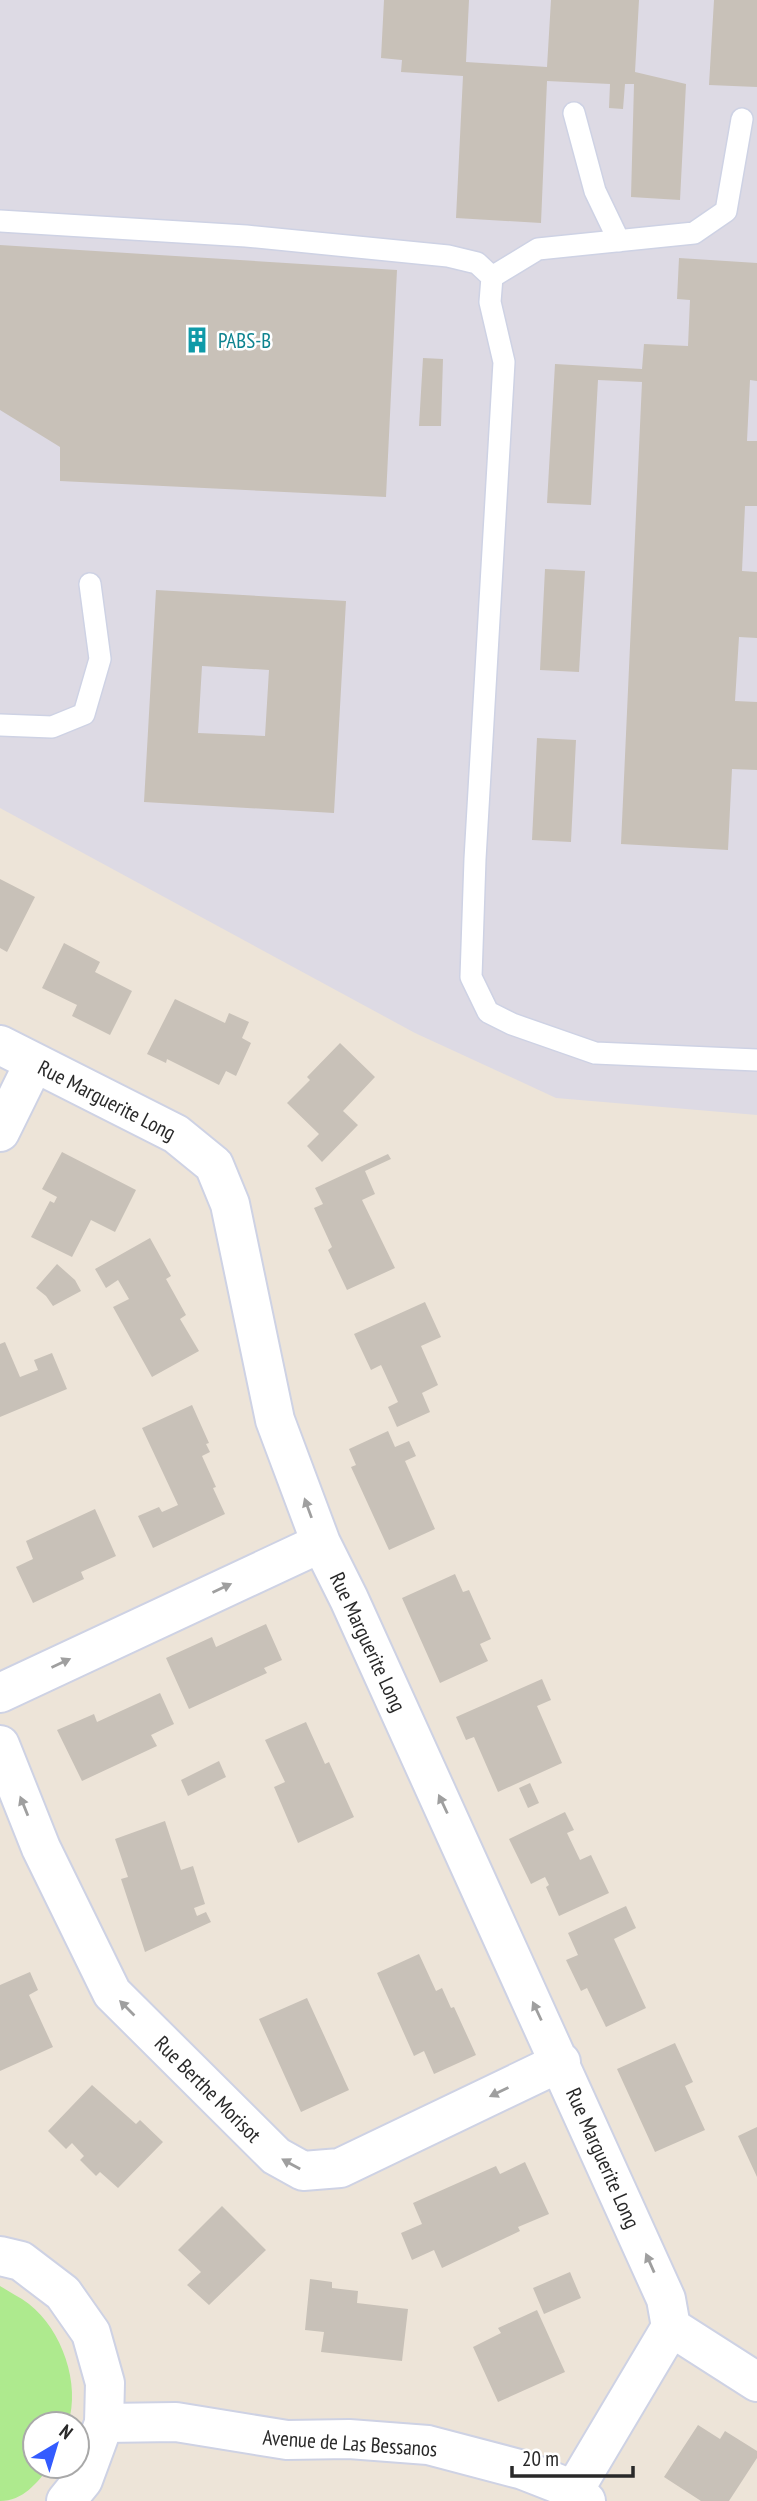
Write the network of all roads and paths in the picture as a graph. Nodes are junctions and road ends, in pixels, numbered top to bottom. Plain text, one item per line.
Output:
1 (575, 113) dead end
2 (741, 120) dead end
3 (0, 220) edge
4 (619, 241) junction
5 (492, 277) junction
6 (90, 584) dead end
7 (0, 726) edge
8 (0, 1045) edge
9 (757, 1060) edge
10 (34, 1063) junction
11 (0, 1132) edge
12 (321, 1543) junction
13 (0, 1693) edge
14 (0, 1745) edge
15 (561, 2062) junction
16 (0, 2256) edge
17 (671, 2328) junction
18 (757, 2382) edge
19 (104, 2423) junction
20 (577, 2497) edge
21 (66, 2501) edge

1 - 4 lane
2 - 4 lane
3 - 5 lane
4 - 5 lane
5 - 9 lane
6 - 7 lane
8 - 10 street, Rue Marguerite Long
10 - 11 street
12 -> 10 street, Rue Marguerite Long
13 -> 12 street
15 -> 12 street, Rue Marguerite Long
15 -> 14 street, Rue Berthe Morisot
17 -> 15 street, Rue Marguerite Long
16 - 19 street
17 - 18 street
17 - 20 street
19 - 20 street, Avenue de Las Bessanos
19 - 21 street

